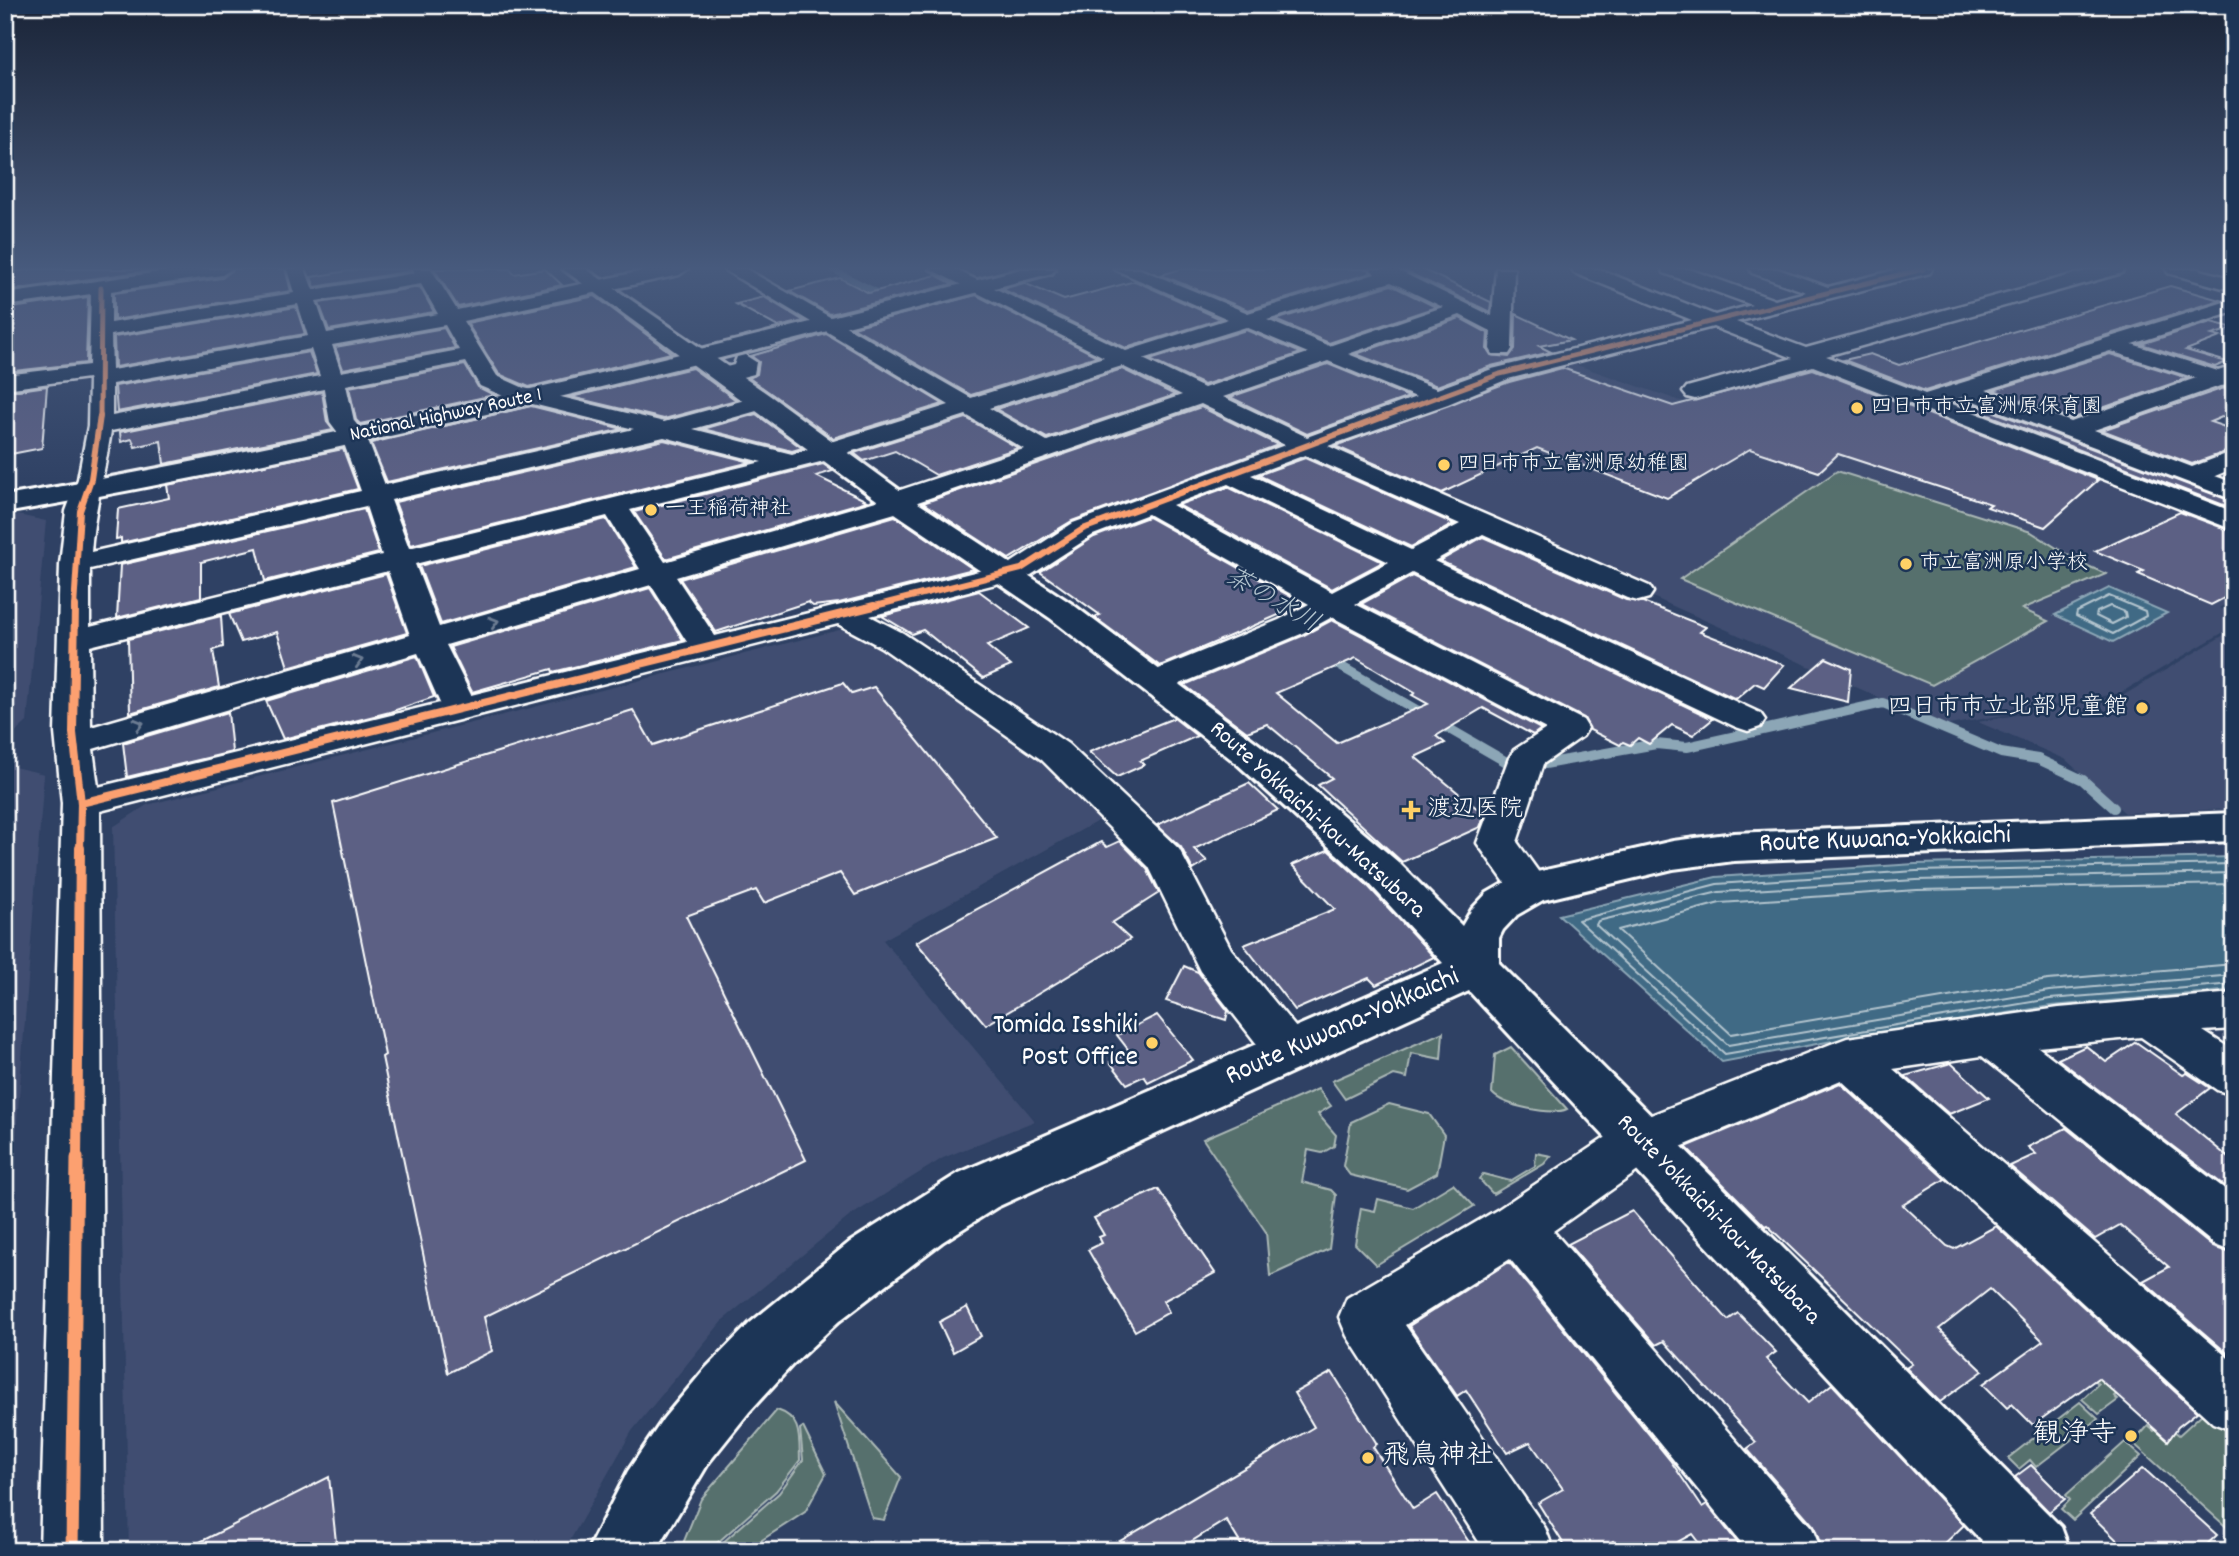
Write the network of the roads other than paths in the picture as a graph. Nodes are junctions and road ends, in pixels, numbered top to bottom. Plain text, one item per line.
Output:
1 (99, 342) edge
2 (309, 342) edge
3 (320, 342) edge
4 (464, 342) edge
5 (685, 342) edge
6 (783, 342) edge
7 (859, 342) edge
8 (1091, 342) edge
9 (1178, 342) edge
10 (1299, 342) edge
11 (1364, 342) edge
12 (1501, 342) edge
13 (1631, 342) edge
14 (1769, 342) edge
15 (1860, 342) edge
16 (2113, 342) edge
17 (2108, 343) junction
18 (471, 354) junction
19 (1329, 354) junction
20 (1810, 357) junction
21 (1125, 358) junction
22 (722, 365) junction
23 (99, 374) junction
24 (1500, 374) junction
25 (2228, 378) edge
26 (333, 381) junction
27 (5, 382) edge
28 (1962, 389) junction
29 (1696, 392) dead end
30 (1204, 396) junction
31 (535, 397) junction
32 (1440, 399) junction
33 (763, 402) junction
34 (1924, 402) junction
35 (969, 405) junction
36 (100, 426) junction
37 (668, 429) junction
38 (2071, 430) junction
39 (354, 436) junction
40 (1308, 447) junction
41 (1046, 450) junction
42 (829, 451) junction
43 (2234, 459) edge
44 (794, 462) junction
45 (1229, 475) junction
46 (2192, 476) junction
47 (88, 491) junction
48 (2234, 492) edge
49 (376, 496) junction
50 (897, 502) junction
51 (1149, 504) junction
52 (5, 505) edge
53 (614, 506) junction
54 (2234, 522) edge
55 (1481, 524) junction
56 (401, 559) junction
57 (1410, 562) junction
58 (75, 564) junction
59 (656, 574) junction
60 (1003, 574) junction
61 (1638, 592) dead end
62 (1331, 604) junction
63 (842, 614) junction
64 (1277, 631) joint
65 (75, 640) junction
66 (428, 641) junction
67 (707, 648) junction
68 (1156, 682) junction
69 (460, 708) junction
70 (1748, 720) dead end
71 (74, 743) junction
72 (80, 803) junction
73 (2234, 827) edge
74 (1530, 888) junction
75 (1484, 976) junction
76 (2234, 1011) edge
77 (2149, 1019) junction
78 (1991, 1037) junction
79 (1290, 1053) junction
80 (1847, 1057) junction
81 (2234, 1076) edge
82 (1636, 1136) junction
83 (1516, 1227) junction
84 (2234, 1228) edge
85 (2234, 1402) edge
86 (72, 1551) edge
87 (620, 1551) edge
88 (1522, 1551) edge
89 (1789, 1551) edge
90 (2037, 1551) edge

1 - 23 street
2 - 23 street
3 - 26 street
4 - 18 street
5 - 22 main road, Route Yokkaichi-kou-Matsubara
6 - 22 main road, National Highway Route 1
7 - 35 street
8 - 21 street
9 - 21 street
10 - 19 street
11 - 19 street
12 - 24 street
13 - 24 street
14 - 20 street
15 - 20 street
16 - 17 street
17 - 25 street
17 - 28 street
18 - 26 street
18 - 31 street
19 - 30 street
19 - 32 street
20 - 29 street
20 - 34 street
21 - 30 street
21 - 35 street
22 - 31 main road, National Highway Route 1
22 - 33 main road, Route Yokkaichi-kou-Matsubara
23 - 27 street
23 - 36 street
24 - 32 street
25 - 38 street
26 - 36 street
26 - 39 street
28 - 34 street
28 - 38 street
30 - 40 street
30 - 41 street
31 - 37 street
31 - 39 main road, National Highway Route 1
32 - 40 street
33 - 37 street
33 - 42 main road, Route Yokkaichi-kou-Matsubara
34 - 54 street
35 - 41 street
35 - 42 street
36 - 47 street
37 - 44 street
37 - 49 street
38 - 46 street
39 - 47 main road, National Highway Route 1
39 - 49 street
40 - 45 street
40 - 55 street
41 - 50 street
42 - 44 street
42 - 50 main road, Route Yokkaichi-kou-Matsubara
43 - 46 street
44 - 53 street
45 - 51 street
45 - 57 street
46 - 48 street
47 - 52 main road, National Highway Route 1
47 - 58 street
49 - 56 street
49 - 58 street
50 - 59 street
50 - 60 main road, Route Yokkaichi-kou-Matsubara
51 - 60 street
51 - 62 street
53 - 56 street
53 - 59 street
55 - 57 street
55 - 61 street
56 - 65 street
56 - 66 street
57 - 62 street
57 - 70 street
58 - 65 street
66 -> 59 street
59 - 67 street
60 - 63 street
60 - 68 main road, Route Yokkaichi-kou-Matsubara
62 - 64 street
62 - 74 street
63 - 67 street
63 - 79 street
64 - 68 street
65 - 71 street
66 - 69 street
71 -> 66 street
67 - 69 street
68 - 75 main road, Route Yokkaichi-kou-Matsubara
69 - 72 street
71 - 72 street
72 - 86 street
73 - 74 main road, Route Kuwana-Yokkaichi
74 - 75 main road, Route Kuwana-Yokkaichi
75 - 79 main road, Route Kuwana-Yokkaichi
75 - 82 main road, Route Yokkaichi-kou-Matsubara
76 - 77 street
77 - 78 street
77 - 81 street
78 - 80 street
78 - 84 street
79 - 87 main road, Route Kuwana-Yokkaichi
80 - 82 street
80 - 85 street
82 - 83 street
82 - 90 main road, Route Yokkaichi-kou-Matsubara
83 - 88 street
83 - 89 street

